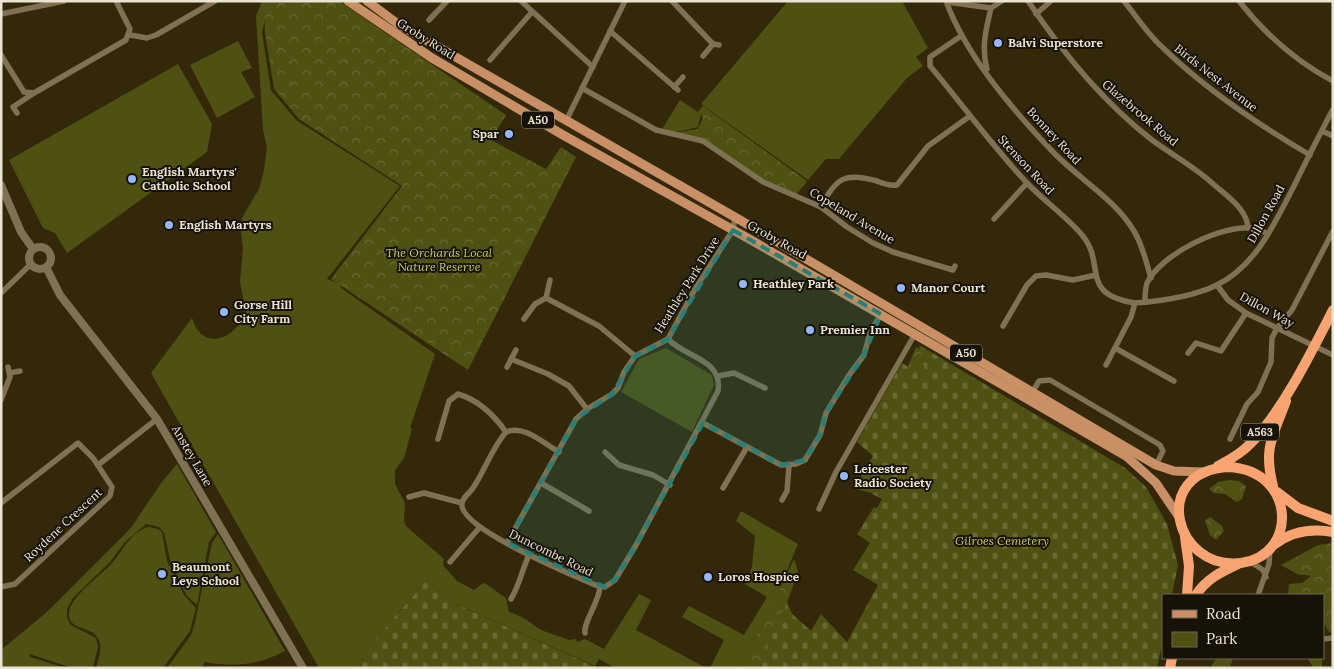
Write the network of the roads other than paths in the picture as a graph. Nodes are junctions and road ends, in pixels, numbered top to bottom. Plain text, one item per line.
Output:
1 (64, 1) edge
2 (116, 1) edge
3 (215, 1) edge
4 (348, 1) edge
5 (367, 1) edge
6 (447, 1) edge
7 (521, 1) edge
8 (625, 1) edge
9 (672, 1) edge
10 (1002, 1) edge
11 (1028, 1) edge
12 (1051, 1) edge
13 (1124, 1) edge
14 (1239, 1) edge
15 (947, 2) edge
16 (991, 8) junction
17 (532, 12) junction
18 (1, 14) edge
19 (1036, 14) junction
20 (429, 20) dead end
21 (610, 31) junction
22 (130, 35) junction
23 (961, 36) junction
24 (1, 55) edge
25 (703, 56) dead end
26 (490, 60) dead end
27 (592, 67) junction
28 (988, 73) junction
29 (683, 77) dead end
30 (1333, 81) edge
31 (582, 88) junction
32 (34, 94) junction
33 (1333, 109) edge
34 (17, 113) dead end
35 (970, 116) junction
36 (566, 121) junction
37 (1322, 131) junction
38 (1333, 136) edge
39 (1310, 155) junction
40 (1027, 183) junction
41 (1, 185) edge
42 (820, 206) junction
43 (734, 217) junction
44 (994, 219) dead end
45 (1248, 228) junction
46 (733, 230) junction
47 (1333, 232) edge
48 (1268, 234) junction
49 (33, 249) junction
50 (31, 264) junction
51 (955, 266) dead end
52 (46, 267) junction
53 (1096, 275) junction
54 (1151, 278) junction
55 (550, 280) dead end
56 (1217, 285) junction
57 (1, 293) edge
58 (546, 298) junction
59 (1144, 302) junction
60 (1135, 303) junction
61 (1333, 310) edge
62 (1246, 313) junction
63 (881, 314) junction
64 (524, 319) dead end
65 (1003, 326) dead end
66 (1277, 328) junction
67 (915, 334) junction
68 (668, 339) junction
69 (1314, 345) junction
70 (1115, 348) junction
71 (516, 350) dead end
72 (1188, 353) dead end
73 (1333, 355) edge
74 (635, 356) junction
75 (512, 359) junction
76 (1106, 366) dead end
77 (507, 367) dead end
78 (20, 371) dead end
79 (718, 376) junction
80 (1174, 381) dead end
81 (1293, 384) junction
82 (765, 388) dead end
83 (1033, 391) junction
84 (1, 400) edge
85 (587, 409) junction
86 (157, 419) junction
87 (703, 424) junction
88 (506, 432) junction
89 (438, 439) dead end
90 (1230, 439) dead end
91 (747, 447) junction
92 (559, 452) junction
93 (605, 452) dead end
94 (98, 465) junction
95 (1156, 465) junction
96 (789, 466) junction
97 (1215, 468) junction
98 (1203, 472) junction
99 (540, 483) junction
100 (670, 485) junction
101 (723, 488) dead end
102 (1274, 488) junction
103 (409, 497) dead end
104 (782, 500) dead end
105 (1, 503) edge
106 (462, 503) junction
107 (819, 509) dead end
108 (589, 511) dead end
109 (1179, 517) junction
110 (1333, 521) edge
111 (479, 528) junction
112 (1333, 532) edge
113 (1185, 536) junction
114 (507, 543) junction
115 (1272, 546) junction
116 (529, 555) junction
117 (450, 562) dead end
118 (1245, 562) junction
119 (1266, 578) junction
120 (1, 586) edge
121 (600, 587) junction
122 (1187, 594) edge
123 (1197, 594) edge
124 (1258, 594) edge
125 (511, 599) dead end
126 (585, 633) dead end
127 (303, 668) edge

1 - 18 street
2 - 22 street
3 - 22 street
4 - 46 main road, Groby Road / A50
5 - 36 main road, Groby Road / A50
6 - 20 street
7 - 17 street
8 - 21 street
9 - 25 street
10 - 16 street
11 - 19 street, Glazebrook Road
12 - 19 street
13 - 39 street, Birds Nest Avenue
14 - 30 street
15 - 16 street
15 - 23 street, Bonney Road
16 - 28 street
17 - 26 street
17 - 27 street
19 - 45 street, Glazebrook Road
21 - 27 street
21 - 29 street
22 - 32 street
23 - 28 street, Bonney Road
23 - 35 street, Stenson Road
24 - 32 street
27 - 31 street
28 - 54 street, Bonney Road
31 - 36 street
31 - 42 street, Copeland Avenue
32 - 34 street
33 - 37 street, Dillon Road
35 - 40 street, Stenson Road
35 - 42 street
36 - 43 main road, Groby Road / A50
37 - 38 street
37 - 39 street, Dillon Road
39 - 48 street, Dillon Road
40 - 44 street
40 - 53 street, Stenson Road
41 - 49 main road
42 - 51 street, Copeland Avenue
43 - 46 street, Heathley Park Drive
43 - 83 main road, Groby Road / A50
45 - 48 street
45 - 54 street
46 - 63 main road, Groby Road / A50
46 - 68 street, Heathley Park Drive
47 - 66 street
48 - 56 street, Dillon Road
49 - 50 main road
49 - 52 main road, Anstey Lane
50 - 52 main road
50 - 57 street
52 - 86 main road, Anstey Lane
53 - 60 street, Stenson Road
53 - 65 street
54 - 59 street
55 - 58 street
56 - 59 street, Dillon Road
56 - 62 street, Dillon Way
58 - 64 street
58 - 74 street
59 - 60 street, Dillon Road
60 - 70 street
61 - 69 highway, A563
62 - 66 street, Dillon Way
62 - 72 street
63 - 67 main road, Groby Road / A50
63 - 96 street
66 - 69 street, Dillon Way
66 - 90 street
67 - 107 street
67 - 109 main road, Groby Road / A50
68 - 74 street, Heathley Park Drive
68 - 79 street
69 - 73 street, Dillon Way
69 - 81 highway, A563
70 - 76 street
70 - 80 street
71 - 75 street
74 - 85 street
75 - 77 street
75 - 85 street
78 - 84 street
79 - 82 street
79 - 87 street, Duncombe Road
81 - 97 highway, A563
81 - 102 highway, A563
83 - 95 main road, Groby Road / A50
83 - 95 street
85 - 92 street
86 - 94 street
86 - 127 main road, Anstey Lane
87 - 91 street
87 - 100 street, Duncombe Road
88 - 89 street
88 - 92 street
88 - 106 street
91 - 96 street
91 - 101 street
92 - 99 street
93 - 100 street
94 - 105 street, Roydene Crescent
94 - 120 street, Roydene Crescent
95 - 98 main road, Groby Road / A50
96 - 104 street
97 - 98 highway, A50
97 - 102 highway, A50
98 - 109 highway, A50
99 - 108 street
99 - 114 street
100 - 121 street, Duncombe Road
102 - 110 highway, A50
102 - 115 highway
103 - 106 street
106 - 111 street, Duncombe Road
109 - 113 highway, A50
111 - 114 street, Duncombe Road
111 - 117 street
112 - 115 highway
113 - 118 highway, A50
113 - 122 highway
114 - 116 street, Duncombe Road
115 - 118 highway
115 - 119 street
116 - 121 street, Duncombe Road
116 - 125 street
118 - 119 street
118 - 123 highway
119 - 124 street
121 - 126 street

